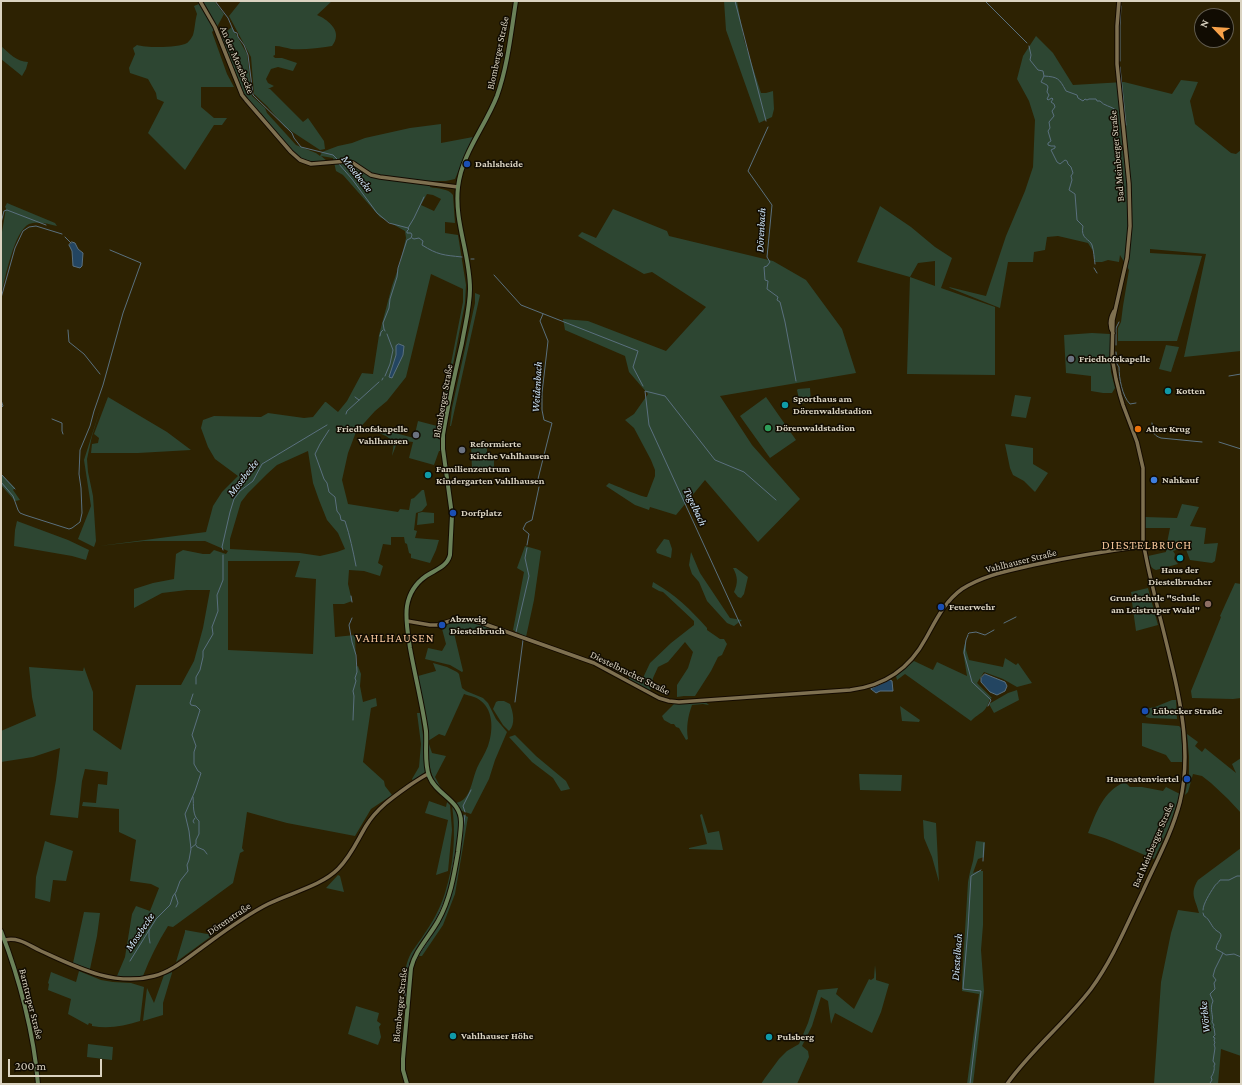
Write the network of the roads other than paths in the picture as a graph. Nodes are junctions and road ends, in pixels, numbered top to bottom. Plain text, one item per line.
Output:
1 (200, 1) edge
2 (516, 1) edge
3 (1119, 1) edge
4 (458, 187) junction
5 (1144, 546) junction
6 (407, 621) junction
7 (876, 684) joint
8 (428, 774) junction
9 (1, 930) edge
10 (5, 940) junction
11 (38, 1084) edge
12 (407, 1084) edge
13 (1007, 1084) edge

1 - 4 street, An der Mosebecke
2 - 4 main road, Blomberger Straße
3 - 5 street, Bad Meinberger Straße
4 - 6 main road, Blomberger Straße
5 - 7 street, Vahlhauser Straße
5 - 13 street, Bad Meinberger Straße
6 - 7 street, Diestelbrucher Straße
6 - 8 main road, Blomberger Straße
8 - 10 street, Dörenstraße
8 - 12 main road, Blomberger Straße
9 - 10 main road, Barntruper Straße
10 - 11 main road, Barntruper Straße

